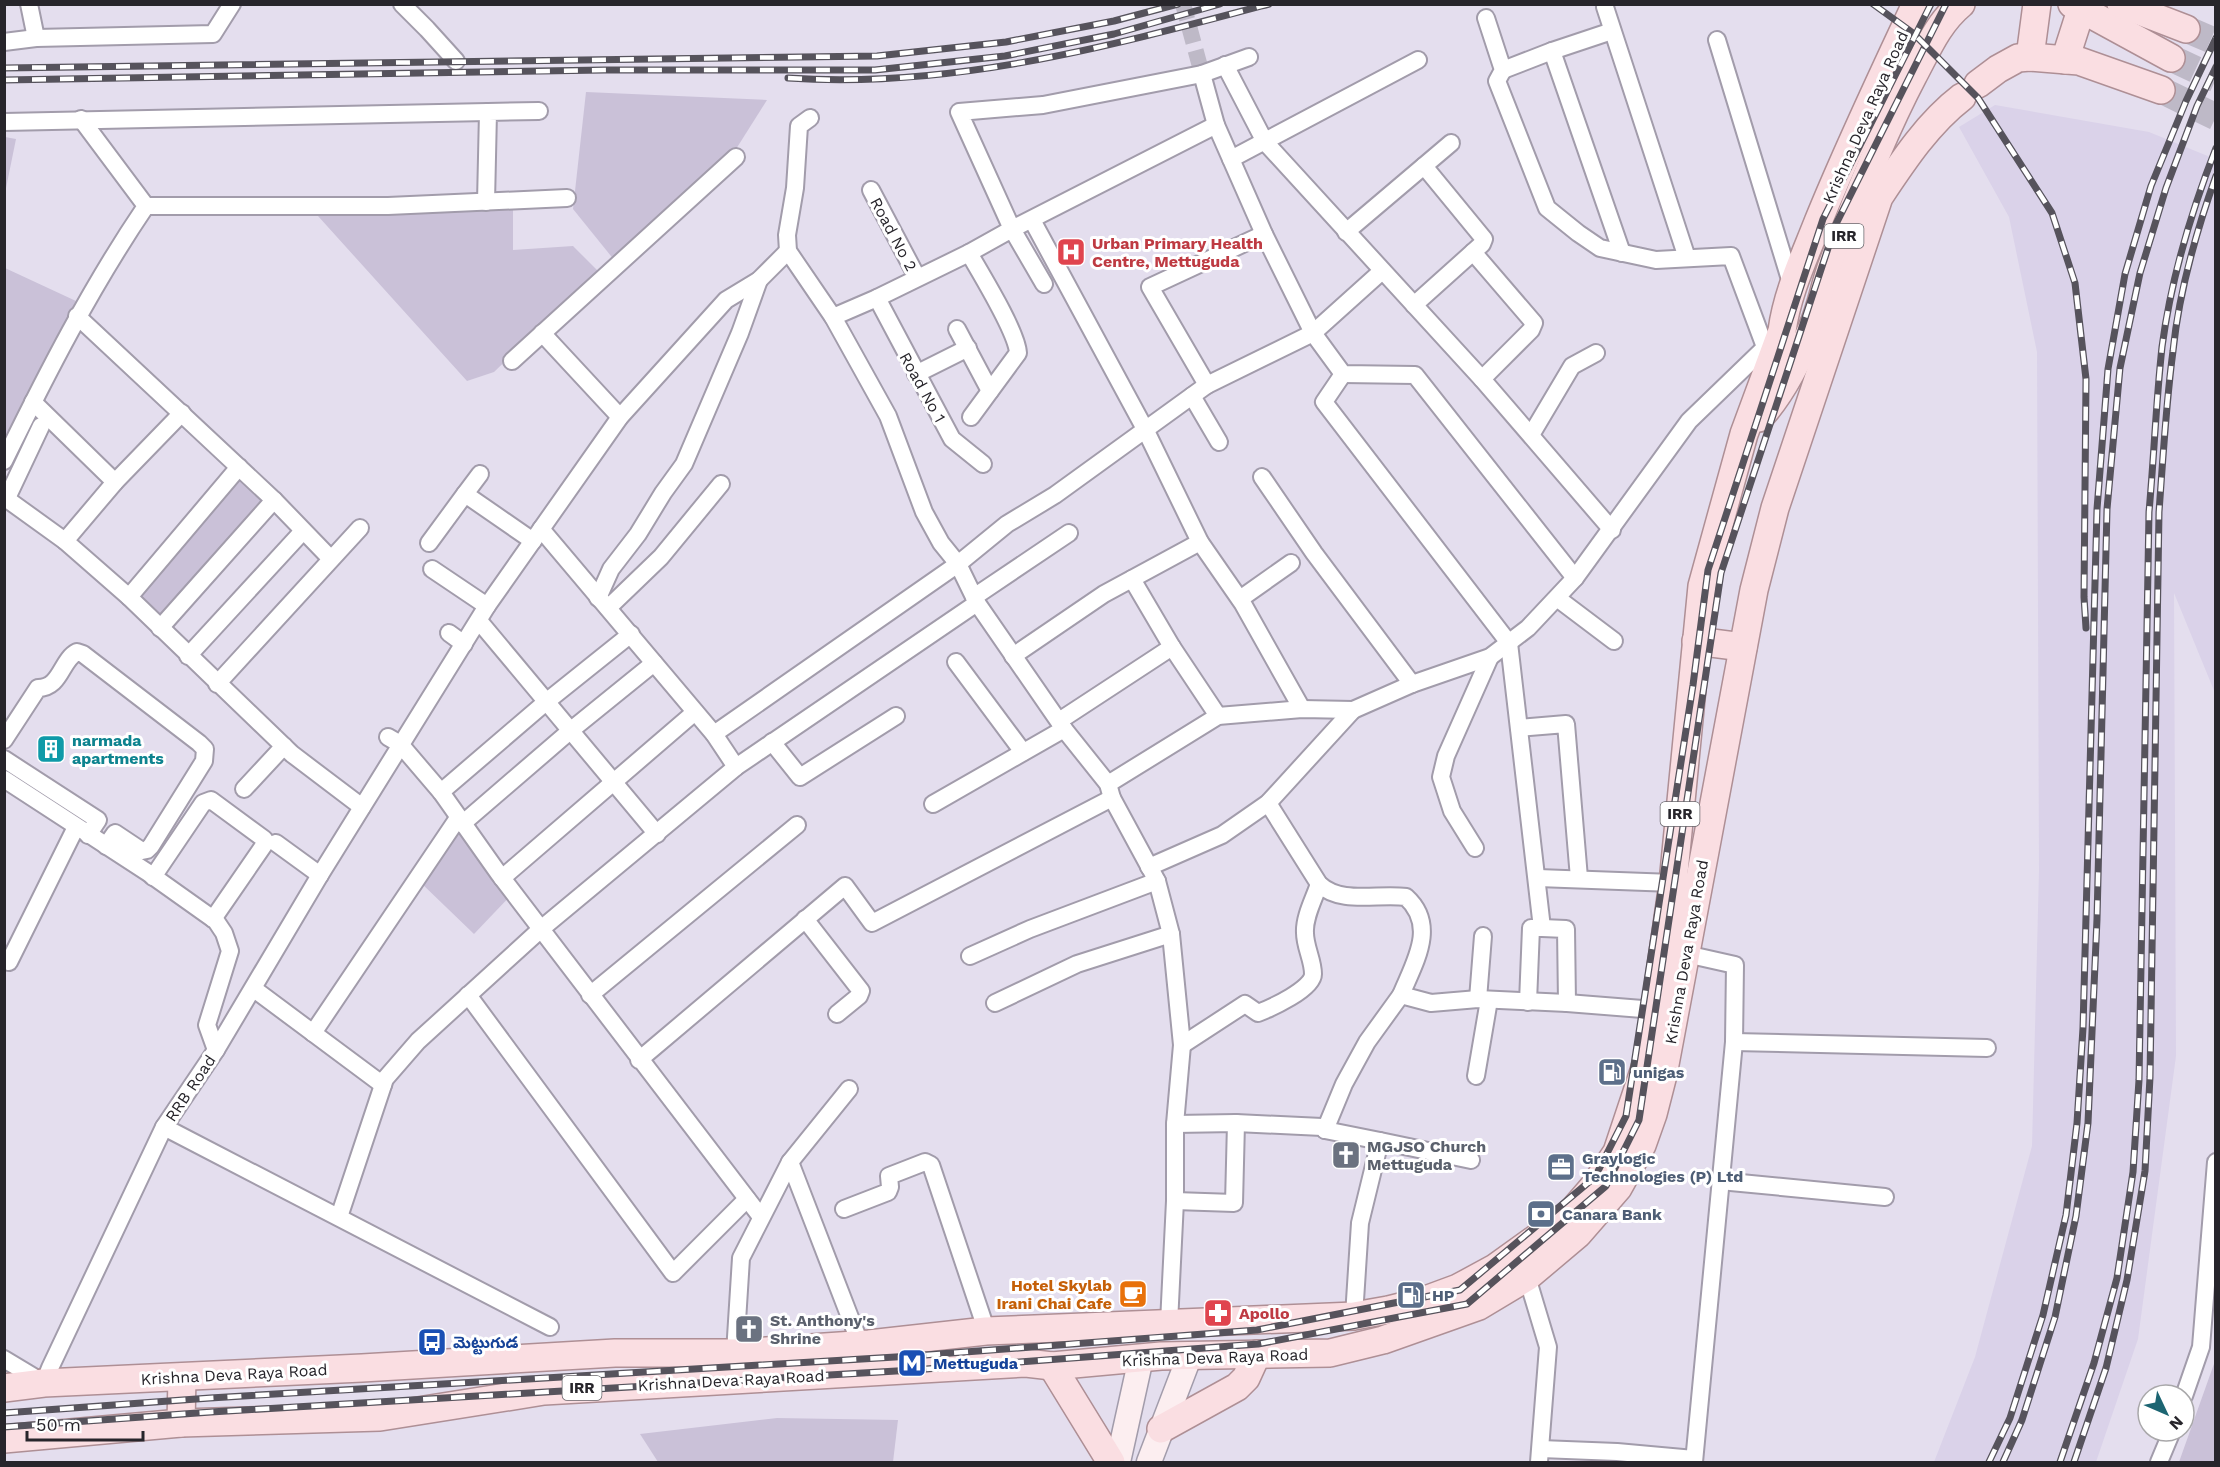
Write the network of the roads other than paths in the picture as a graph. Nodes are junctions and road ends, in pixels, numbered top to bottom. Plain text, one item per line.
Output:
1 (29, 4) edge
2 (232, 4) edge
3 (402, 4) edge
4 (1916, 4) edge
5 (1961, 4) edge
6 (2037, 4) edge
7 (2121, 4) edge
8 (1605, 7) dead end
9 (2077, 7) edge
10 (1486, 18) dead end
11 (2186, 29) tunnel mouth
12 (1612, 31) junction
13 (36, 38) junction
14 (1717, 40) dead end
15 (4, 42) edge
16 (1552, 51) junction
17 (1250, 57) dead end
18 (2030, 57) junction
19 (2171, 58) tunnel mouth
20 (1418, 60) dead end
21 (2065, 60) junction
22 (456, 61) dead end
23 (1225, 65) junction
24 (1503, 70) junction
25 (1202, 74) junction
26 (2161, 90) tunnel mouth
27 (540, 111) dead end
28 (488, 112) junction
29 (810, 118) dead end
30 (81, 119) junction
31 (4, 122) edge
32 (1216, 125) junction
33 (1265, 142) junction
34 (1451, 143) dead end
35 (736, 157) dead end
36 (1231, 159) junction
37 (1424, 166) junction
38 (871, 190) dead end
39 (567, 198) dead end
40 (486, 202) junction
41 (146, 206) junction
42 (1032, 219) junction
43 (1012, 229) junction
44 (1346, 232) junction
45 (1264, 234) junction
46 (788, 251) junction
47 (1473, 252) junction
48 (969, 253) junction
49 (1622, 253) junction
50 (1687, 258) junction
51 (1382, 271) junction
52 (917, 277) junction
53 (759, 280) junction
54 (1044, 284) dead end
55 (1792, 286) junction
56 (877, 298) junction
57 (1414, 305) junction
58 (77, 316) junction
59 (833, 317) junction
60 (957, 328) dead end
61 (542, 333) junction
62 (1313, 333) junction
63 (1773, 339) junction
64 (968, 348) junction
65 (1596, 353) dead end
66 (512, 361) dead end
67 (916, 374) junction
68 (1343, 374) junction
69 (1482, 379) junction
70 (1207, 385) junction
71 (990, 391) junction
72 (1192, 396) junction
73 (33, 402) junction
74 (182, 413) junction
75 (620, 417) junction
76 (971, 417) dead end
77 (41, 426) dead end
78 (1145, 429) junction
79 (1744, 434) junction
80 (1530, 435) junction
81 (1219, 442) dead end
82 (4, 461) edge
83 (983, 464) dead end
84 (238, 467) junction
85 (480, 474) dead end
86 (1262, 477) dead end
87 (115, 482) junction
88 (721, 484) dead end
89 (465, 494) junction
90 (7, 496) edge
91 (274, 500) junction
92 (53, 521) dead end
93 (360, 528) dead end
94 (1612, 530) junction
95 (303, 531) junction
96 (1069, 533) dead end
97 (537, 535) junction
98 (65, 541) junction
99 (429, 543) dead end
100 (1207, 546) junction
101 (331, 559) junction
102 (1291, 563) dead end
103 (958, 564) junction
104 (432, 569) dead end
105 (1575, 578) junction
106 (1132, 579) junction
107 (129, 597) junction
108 (1243, 597) junction
109 (1557, 598) junction
110 (975, 600) junction
111 (603, 603) junction
112 (483, 614) junction
113 (160, 628) junction
114 (449, 633) dead end
115 (631, 634) junction
116 (1614, 640) dead end
117 (1696, 641) junction
118 (1509, 643) junction
119 (464, 644) junction
120 (1743, 646) junction
121 (1173, 647) junction
122 (188, 656) junction
123 (1013, 656) junction
124 (1491, 657) junction
125 (956, 662) dead end
126 (654, 663) junction
127 (217, 684) junction
128 (1412, 684) junction
129 (1693, 685) junction
130 (1735, 691) junction
131 (546, 702) junction
132 (1302, 709) junction
133 (1353, 710) junction
134 (695, 712) junction
135 (896, 716) dead end
136 (1218, 716) junction
137 (1061, 725) junction
138 (1519, 728) junction
139 (570, 731) junction
140 (714, 734) junction
141 (4, 740) edge
142 (394, 741) junction
143 (772, 742) junction
144 (284, 746) junction
145 (1023, 752) junction
146 (4, 759) edge
147 (736, 767) junction
148 (4, 780) edge
149 (614, 783) junction
150 (244, 789) dead end
151 (1110, 791) junction
152 (441, 792) junction
153 (1268, 803) junction
154 (933, 804) dead end
155 (362, 807) junction
156 (98, 820) junction
157 (460, 821) junction
158 (797, 825) dead end
159 (82, 831) junction
160 (657, 834) junction
161 (111, 839) junction
162 (276, 843) dead end
163 (1475, 848) dead end
164 (1153, 874) junction
165 (320, 875) junction
166 (153, 877) junction
167 (502, 878) junction
168 (1538, 878) junction
169 (1579, 878) junction
170 (1673, 883) junction
171 (1319, 884) junction
172 (213, 919) junction
173 (805, 919) junction
174 (1542, 928) junction
175 (541, 929) junction
176 (1171, 933) junction
177 (1484, 936) dead end
178 (1686, 954) junction
179 (970, 956) dead end
180 (9, 962) dead end
181 (254, 989) junction
182 (468, 995) junction
183 (590, 995) junction
184 (1401, 995) junction
185 (1483, 999) junction
186 (1527, 1002) junction
187 (995, 1003) dead end
188 (1567, 1003) junction
189 (1655, 1010) junction
190 (837, 1014) dead end
191 (313, 1033) junction
192 (1734, 1042) junction
193 (1182, 1045) junction
194 (1987, 1048) dead end
195 (216, 1050) junction
196 (639, 1060) junction
197 (1476, 1076) dead end
198 (383, 1085) junction
199 (849, 1089) dead end
200 (1236, 1123) junction
201 (1175, 1124) junction
202 (164, 1127) junction
203 (1326, 1130) junction
204 (1380, 1141) junction
205 (1471, 1161) dead end
206 (790, 1162) junction
207 (2216, 1162) edge
208 (1720, 1181) junction
209 (1885, 1197) dead end
210 (747, 1199) junction
211 (1175, 1201) junction
212 (844, 1209) dead end
213 (339, 1217) junction
214 (761, 1217) junction
215 (1527, 1277) junction
216 (1354, 1316) junction
217 (982, 1320) junction
218 (1169, 1323) junction
219 (1112, 1326) junction
220 (550, 1327) dead end
221 (856, 1333) junction
222 (736, 1347) junction
223 (1257, 1354) junction
224 (1190, 1355) junction
225 (1141, 1358) junction
226 (4, 1359) edge
227 (1052, 1366) junction
228 (182, 1377) junction
229 (44, 1383) junction
230 (2189, 1383) edge
231 (4, 1388) edge
232 (181, 1423) junction
233 (1161, 1429) junction
234 (4, 1439) edge
235 (2167, 1443) edge
236 (1540, 1456) edge
237 (1616, 1457) edge
238 (1694, 1461) edge
239 (1111, 1462) edge
240 (1118, 1462) edge
241 (1149, 1462) edge
242 (2159, 1462) edge

1 - 13 street
2 - 13 street
3 - 22 street
4 - 55 main road, Krishna Deva Raya Road / IRR
5 - 79 main road, Krishna Deva Raya Road / IRR
6 - 18 main road
7 - 11 main road
8 - 12 street
9 - 19 main road
9 - 21 main road
10 - 24 street
12 - 16 street
12 - 50 street
13 - 15 street
14 - 55 street
16 - 24 street
16 - 49 street
17 - 23 street
18 - 21 main road
18 - 120 main road, Krishna Deva Raya Road / IRR
20 - 33 street
21 - 26 main road
23 - 25 street
23 - 33 street
24 - 49 street
25 - 32 street
25 - 43 street
27 - 28 street
28 - 30 street
28 - 40 street
29 - 46 street
30 - 31 street
30 - 41 street
32 - 36 street
32 - 42 street
33 - 36 street
33 - 44 street
34 - 37 street
35 - 61 street
36 - 45 street
37 - 44 street
37 - 47 street
38 - 52 street, Road No 2
39 - 40 street
40 - 41 street
41 - 58 street
42 - 43 street
42 - 78 street
43 - 48 street
43 - 54 street
44 - 51 street
45 - 62 street
45 - 70 street
46 - 53 street
46 - 59 street
47 - 57 street
47 - 69 street
48 - 52 street
48 - 71 street
49 - 50 street
50 - 63 street
51 - 57 street
51 - 62 street
52 - 56 street
53 - 75 street
53 - 111 street
55 - 63 main road, Krishna Deva Raya Road / IRR
56 - 59 street
56 - 67 street, Road No 1
57 - 69 street
58 - 73 street
58 - 74 street
59 - 103 street
60 - 64 street
61 - 66 street
61 - 75 street
62 - 68 street
62 - 70 street
63 - 79 main road, Krishna Deva Raya Road / IRR
63 - 94 street
64 - 67 street
64 - 71 street
65 - 80 street
67 - 83 street, Road No 1
68 - 105 street
68 - 118 street
69 - 80 street
70 - 72 street
71 - 76 street
72 - 78 street
72 - 81 street
73 - 82 street
73 - 87 street
74 - 84 street
74 - 87 street
75 - 97 street
77 - 90 street
78 - 100 street
78 - 103 street
79 - 117 main road, Krishna Deva Raya Road / IRR
80 - 94 street
84 - 91 street
84 - 107 street
85 - 89 street
86 - 128 street
87 - 98 street
88 - 111 street
89 - 97 street
89 - 99 street
90 - 92 street
90 - 98 street
91 - 95 street
91 - 113 street
93 - 101 street
94 - 105 street
95 - 101 street
95 - 122 street
96 - 110 street
97 - 111 street
97 - 112 street
98 - 107 street
100 - 106 street
100 - 108 street
101 - 127 street
102 - 108 street
103 - 110 street
103 - 140 street
104 - 112 street
105 - 109 street
106 - 121 street
106 - 123 street
107 - 113 street
108 - 132 street
109 - 116 street
109 - 118 street
110 - 123 street
110 - 143 street
111 - 115 street
112 - 119 street
112 - 131 street
113 - 122 street
114 - 119 street
115 - 126 street
115 - 131 street
117 - 120 main road
117 - 129 main road, Krishna Deva Raya Road / IRR
118 - 124 street
118 - 138 street
119 - 142 street
120 - 130 main road, Krishna Deva Raya Road / IRR
121 - 136 street
121 - 137 street
122 - 127 street
123 - 137 street
124 - 128 street
124 - 163 street
125 - 145 street
126 - 134 street
126 - 139 street
127 - 144 street
128 - 133 street
129 - 130 main road
129 - 170 main road, Krishna Deva Raya Road / IRR
130 - 178 main road, Krishna Deva Raya Road / IRR
131 - 139 street
131 - 152 street
132 - 133 street
132 - 136 street
133 - 153 street
134 - 140 street
134 - 149 street
135 - 143 street
136 - 151 street
137 - 145 street
137 - 151 street
138 - 168 street
138 - 169 street
139 - 149 street
139 - 157 street
140 - 147 street
141 - 161 street
142 - 152 street
142 - 155 street
143 - 147 street
144 - 150 street
144 - 155 street
145 - 154 street
146 - 156 street
147 - 160 street
148 - 159 street, RRB Road
149 - 160 street
149 - 167 street
151 - 164 street
151 - 173 street
152 - 157 street
153 - 164 street
153 - 171 street
155 - 165 street
156 - 159 street
156 - 161 street
157 - 167 street
157 - 191 street
158 - 183 street
159 - 161 street, RRB Road
159 - 180 street
160 - 175 street
161 - 166 street, RRB Road
162 - 165 street
164 - 176 street
164 - 179 street
165 - 181 street
166 - 172 street, RRB Road
166 - 172 street
167 - 175 street
168 - 169 street
168 - 174 street
169 - 170 street
170 - 189 main road, Krishna Deva Raya Road / IRR
171 - 184 street
171 - 193 street
172 - 195 street, RRB Road
173 - 190 street
173 - 196 street
174 - 186 street
174 - 188 street
175 - 182 street
175 - 183 street
176 - 187 street
176 - 193 street
177 - 185 street
178 - 192 street
178 - 215 main road, Krishna Deva Raya Road / IRR
181 - 191 street
181 - 195 street
182 - 198 street
182 - 210 street
183 - 196 street
184 - 185 street
184 - 203 street
185 - 186 street
185 - 197 street
186 - 188 street
188 - 189 street
189 - 216 main road, Krishna Deva Raya Road / IRR
191 - 198 street
192 - 194 street
192 - 208 street
193 - 201 street
195 - 202 street, RRB Road
196 - 210 street
198 - 213 street
199 - 206 street
200 - 201 street
200 - 203 street
200 - 211 street
201 - 211 street
202 - 213 street
202 - 229 street, RRB Road
203 - 204 street
204 - 205 street
204 - 216 street
206 - 214 street
206 - 221 street
207 - 230 street
208 - 209 street
208 - 238 street
210 - 214 street
211 - 218 street
212 - 217 street
213 - 220 street
214 - 222 street
215 - 223 main road, Krishna Deva Raya Road / IRR
215 - 236 street
216 - 218 main road, Krishna Deva Raya Road / IRR
217 - 219 street
217 - 221 street
218 - 219 main road, Krishna Deva Raya Road / IRR
219 - 222 main road, Krishna Deva Raya Road / IRR
221 - 222 street
222 - 228 main road, Krishna Deva Raya Road / IRR
223 - 224 main road, Krishna Deva Raya Road / IRR
223 - 233 main road
224 - 225 main road, Krishna Deva Raya Road / IRR
224 - 233 street
225 - 227 main road, Krishna Deva Raya Road / IRR
225 - 240 street
226 - 229 street
227 - 232 main road, Krishna Deva Raya Road / IRR
227 - 239 main road
228 - 229 main road, Krishna Deva Raya Road / IRR
228 - 232 main road
229 - 231 main road, Krishna Deva Raya Road / IRR
232 - 234 main road, Krishna Deva Raya Road / IRR
233 - 241 street
235 - 242 street
236 - 237 street
237 - 238 street

